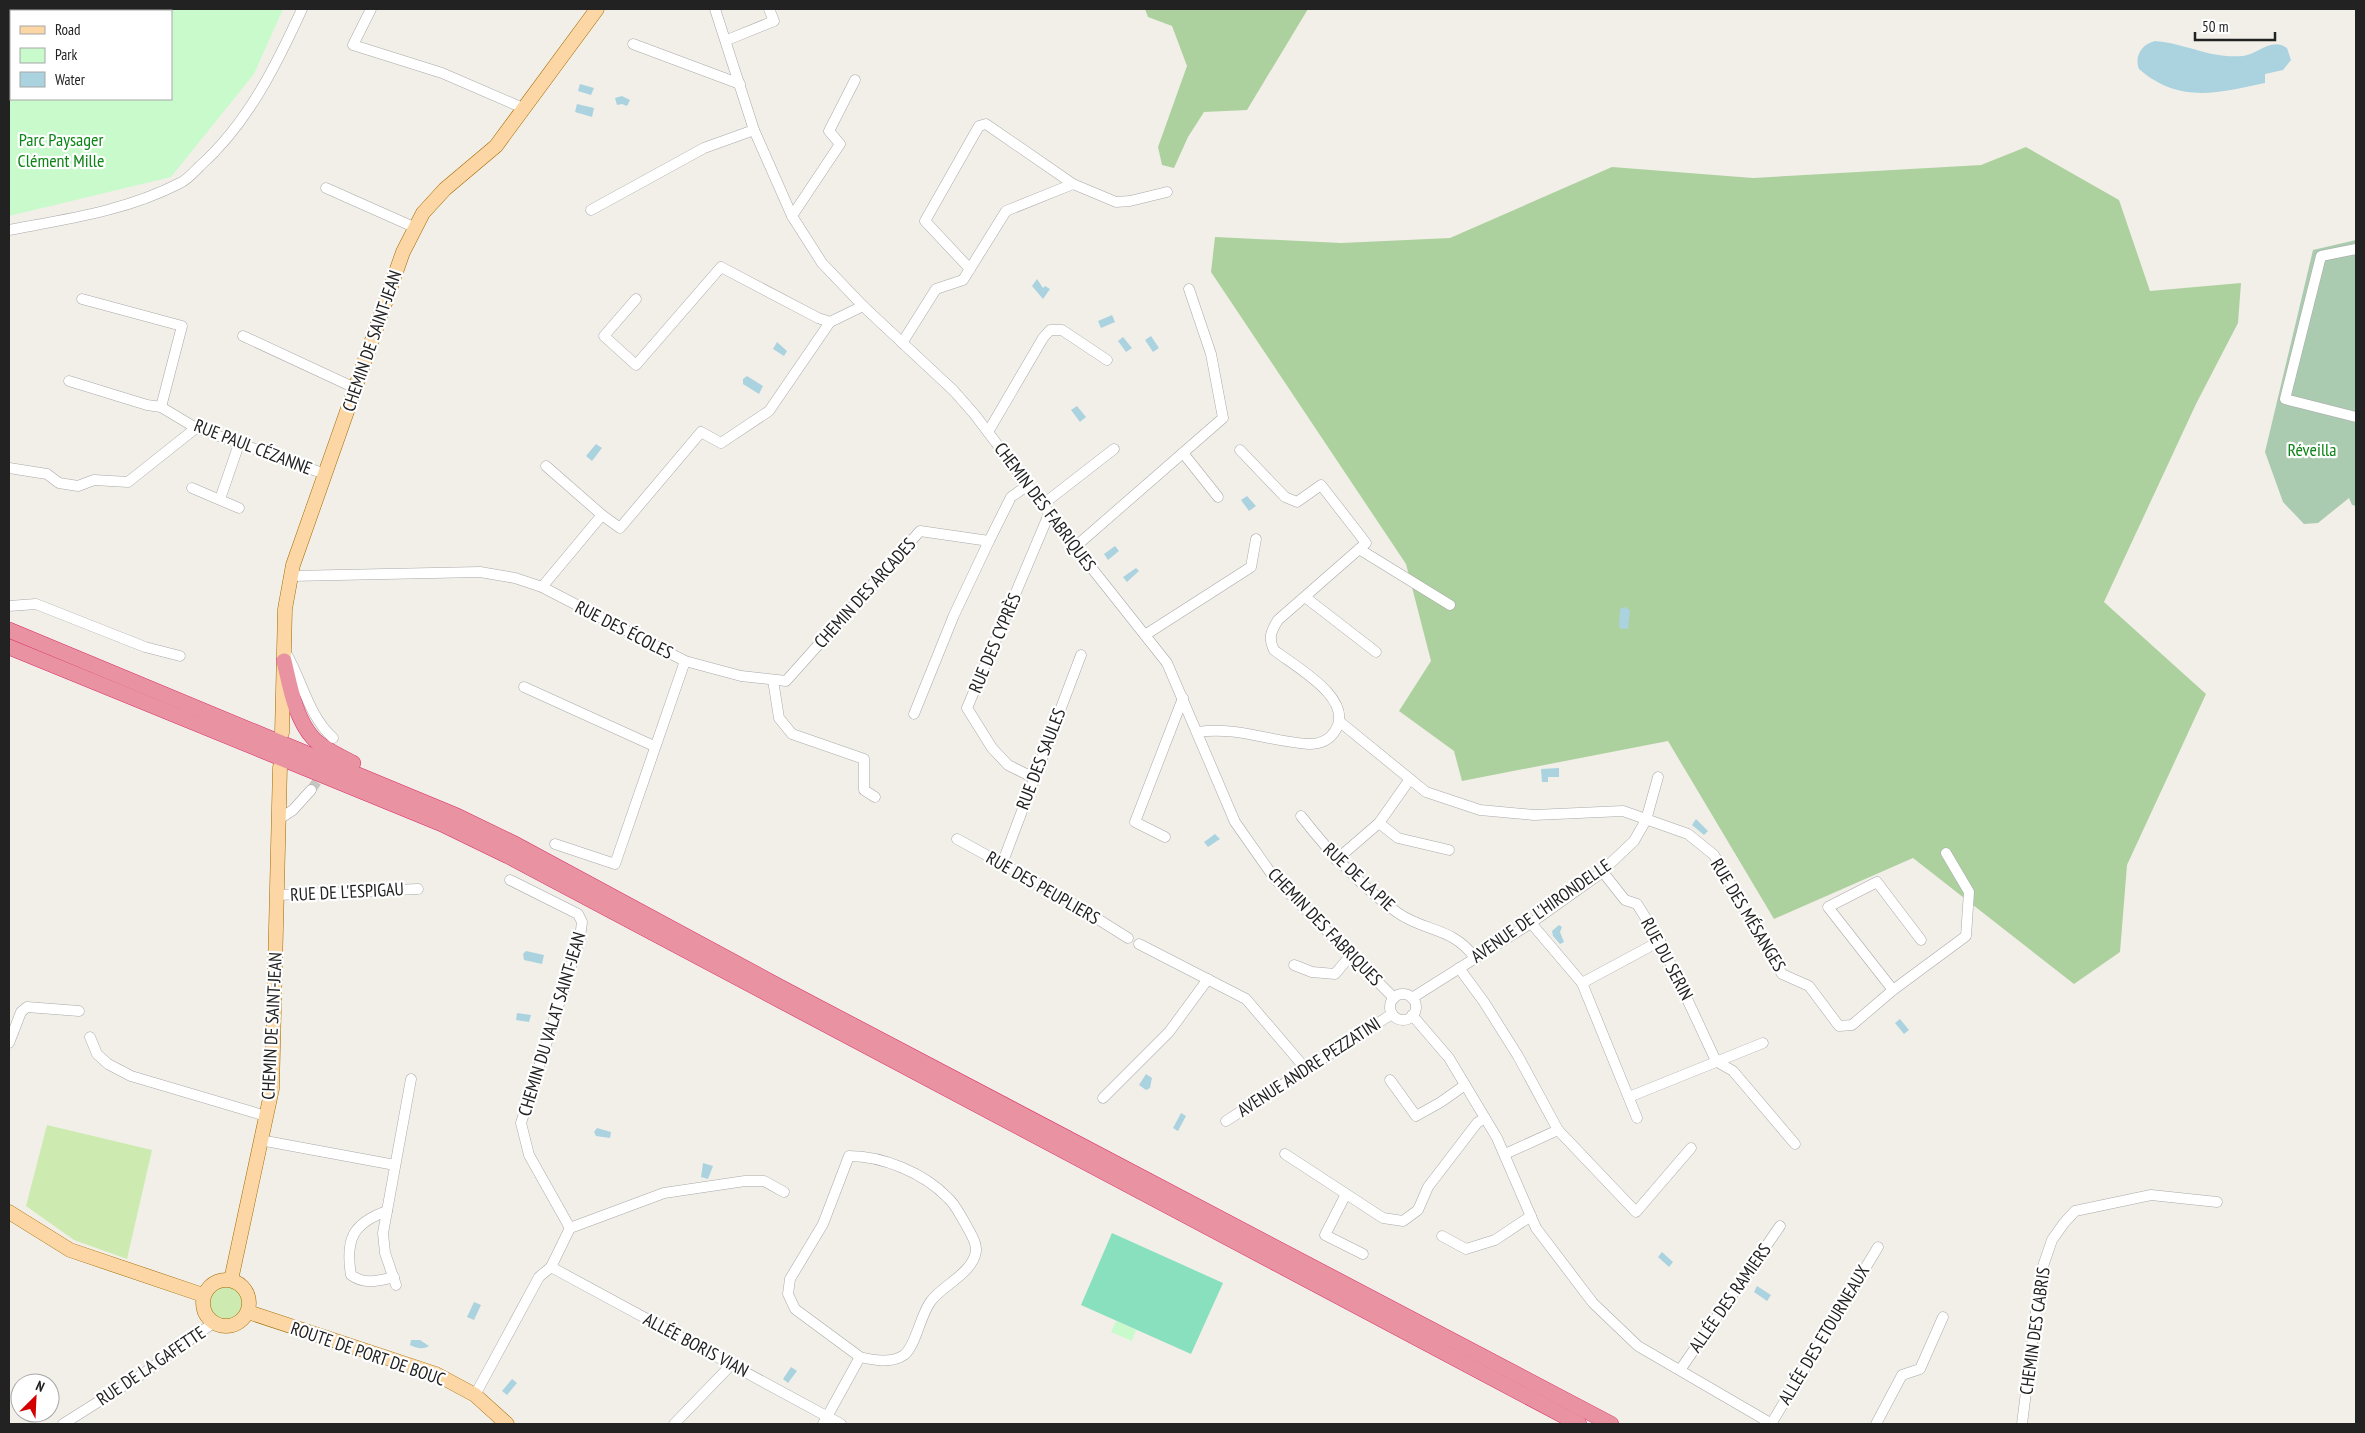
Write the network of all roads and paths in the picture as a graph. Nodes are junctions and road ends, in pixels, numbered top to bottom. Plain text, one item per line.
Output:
1 (302, 9) edge
2 (371, 9) edge
3 (596, 9) edge
4 (715, 9) edge
5 (769, 9) edge
6 (727, 40) junction
7 (633, 44) dead end
8 (855, 80) dead end
9 (740, 84) junction
10 (523, 108) junction
11 (754, 130) junction
12 (1073, 184) junction
13 (326, 188) dead end
14 (1167, 192) dead end
15 (591, 210) dead end
16 (792, 216) junction
17 (416, 228) junction
18 (9, 230) edge
19 (2356, 249) edge
20 (970, 269) junction
21 (1189, 289) dead end
22 (82, 299) dead end
23 (636, 299) dead end
24 (863, 306) junction
25 (830, 322) junction
26 (243, 336) dead end
27 (902, 343) junction
28 (1107, 360) dead end
29 (69, 381) dead end
30 (355, 388) junction
31 (161, 406) junction
32 (2356, 417) edge
33 (196, 428) junction
34 (988, 432) junction
35 (239, 444) junction
36 (1114, 449) dead end
37 (1240, 450) dead end
38 (1183, 453) junction
39 (546, 466) dead end
40 (9, 468) edge
41 (325, 474) junction
42 (1027, 486) junction
43 (192, 488) dead end
44 (1218, 497) dead end
45 (220, 499) junction
46 (1042, 505) junction
47 (239, 508) dead end
48 (1049, 514) junction
49 (602, 515) junction
50 (1256, 539) dead end
51 (989, 541) junction
52 (1363, 546) junction
53 (1075, 547) junction
54 (292, 576) junction
55 (542, 587) junction
56 (1306, 597) junction
57 (1450, 605) dead end
58 (9, 606) edge
59 (9, 630) edge
60 (1145, 635) junction
61 (9, 647) edge
62 (1376, 652) dead end
63 (1081, 655) dead end
64 (9, 656) edge
65 (180, 656) dead end
66 (284, 656) junction
67 (685, 661) junction
68 (773, 680) junction
69 (524, 687) dead end
70 (125, 695) junction
71 (1183, 698) junction
72 (914, 714) dead end
73 (1340, 722) junction
74 (1198, 732) junction
75 (282, 733) dead end
76 (333, 738) dead end
77 (654, 746) junction
78 (280, 767) dead end
79 (1658, 776) dead end
80 (1034, 778) junction
81 (1410, 779) junction
82 (311, 790) tunnel mouth
83 (875, 797) dead end
84 (457, 816) junction
85 (1300, 816) dead end
86 (279, 819) junction
87 (1646, 820) junction
88 (1380, 823) junction
89 (1165, 837) dead end
90 (958, 839) dead end
91 (556, 844) dead end
92 (1449, 850) dead end
93 (1946, 853) dead end
94 (1336, 860) junction
95 (1002, 864) junction
96 (1602, 871) junction
97 (510, 880) dead end
98 (418, 888) dead end
99 (277, 895) junction
100 (1531, 923) junction
101 (1128, 938) dead end
102 (1921, 940) dead end
103 (1660, 941) junction
104 (1139, 944) dead end
105 (1350, 956) junction
106 (1476, 958) junction
107 (1294, 965) dead end
108 (1460, 968) junction
109 (1208, 979) junction
110 (1582, 983) junction
111 (1893, 990) junction
112 (1394, 998) junction
113 (1412, 998) junction
114 (79, 1011) dead end
115 (1392, 1014) junction
116 (1412, 1015) junction
117 (90, 1037) dead end
118 (9, 1043) edge
119 (1763, 1043) dead end
120 (1716, 1061) junction
121 (1305, 1068) junction
122 (411, 1078) dead end
123 (1390, 1080) dead end
124 (1465, 1085) junction
125 (1629, 1097) junction
126 (1102, 1098) dead end
127 (266, 1116) junction
128 (1485, 1118) junction
129 (1637, 1118) dead end
130 (1226, 1120) dead end
131 (1558, 1130) junction
132 (260, 1140) junction
133 (1795, 1144) dead end
134 (1691, 1148) dead end
135 (1284, 1154) dead end
136 (1505, 1154) junction
137 (395, 1165) junction
138 (784, 1192) dead end
139 (1346, 1194) junction
140 (2217, 1202) dead end
141 (387, 1210) junction
142 (9, 1212) edge
143 (1531, 1216) junction
144 (1780, 1226) dead end
145 (570, 1228) junction
146 (1442, 1236) dead end
147 (1878, 1247) dead end
148 (1363, 1254) dead end
149 (550, 1267) junction
150 (231, 1280) junction
151 (203, 1295) junction
152 (248, 1312) junction
153 (1943, 1317) dead end
154 (213, 1323) junction
155 (860, 1357) junction
156 (732, 1364) junction
157 (1680, 1370) junction
158 (474, 1395) junction
159 (825, 1420) edge
160 (63, 1424) edge
161 (507, 1424) edge
162 (674, 1424) edge
163 (841, 1424) edge
164 (1579, 1424) edge
165 (1612, 1424) edge
166 (1772, 1424) edge
167 (1876, 1424) edge
168 (2022, 1424) edge

1 - 18 street
2 - 10 street
3 - 10 main road, CHEMIN DE SAINT-JEAN
4 - 6 street, CHEMIN DES FABRIQUES
5 - 6 street
6 - 9 street, CHEMIN DES FABRIQUES
7 - 9 street
8 - 16 street
9 - 11 street, CHEMIN DES FABRIQUES
10 - 17 main road, CHEMIN DE SAINT-JEAN
11 - 15 street
11 - 16 street, CHEMIN DES FABRIQUES
12 - 14 street
12 - 20 street
12 - 20 street
13 - 17 street
16 - 24 street, CHEMIN DES FABRIQUES
17 - 30 main road, CHEMIN DE SAINT-JEAN
19 - 32 street
20 - 27 street
21 - 38 street
22 - 31 street
23 - 25 street
24 - 25 street
24 - 27 street, CHEMIN DES FABRIQUES
25 - 49 street
26 - 30 street
27 - 34 street, CHEMIN DES FABRIQUES
28 - 34 street
29 - 31 street, RUE PAUL CÉZANNE
30 - 41 main road, CHEMIN DE SAINT-JEAN
31 - 33 street, RUE PAUL CÉZANNE
33 - 35 street, RUE PAUL CÉZANNE
33 - 40 street
34 - 42 street, CHEMIN DES FABRIQUES
35 - 41 street, RUE PAUL CÉZANNE
35 - 45 street
36 - 46 street
37 - 52 street
38 - 44 street
38 - 53 street
39 - 49 street
41 - 54 main road, CHEMIN DE SAINT-JEAN
42 - 46 street, CHEMIN DES FABRIQUES
42 - 51 street
43 - 45 street
45 - 47 street
46 - 48 street, CHEMIN DES FABRIQUES
48 - 53 street, CHEMIN DES FABRIQUES
48 - 80 street, RUE DES CYPRÈS
49 - 55 street
50 - 60 street
51 - 68 street, CHEMIN DES ARCADES
51 - 72 street
52 - 56 street
52 - 57 street
53 - 60 street, CHEMIN DES FABRIQUES
54 - 55 street, RUE DES ÉCOLES
54 - 66 main road, CHEMIN DE SAINT-JEAN
55 - 67 street, RUE DES ÉCOLES
56 - 62 street
56 - 73 street
58 - 65 street
59 - 84 highway
60 - 71 street, CHEMIN DES FABRIQUES
61 - 70 highway
63 - 80 street, RUE DES SAULES
64 - 70 highway
66 - 75 main road, CHEMIN DE SAINT-JEAN
66 - 76 street
66 - 84 highway
67 - 68 street, CHEMIN DES ARCADES
67 - 77 street, RUE DES ÉCOLES
68 - 83 street
69 - 77 street
70 - 164 highway
71 - 74 street, CHEMIN DES FABRIQUES
71 - 89 street
73 - 74 street
73 - 81 street, RUE DES MÉSANGES
74 - 105 street, CHEMIN DES FABRIQUES
77 - 91 street, RUE DES ÉCOLES
78 - 86 main road, CHEMIN DE SAINT-JEAN
79 - 87 street, AVENUE DE L'HIRONDELLE
80 - 95 street, RUE DES SAULES
81 - 87 street, RUE DES MÉSANGES
81 - 88 street
82 - 86 street
84 - 165 highway
85 - 94 street, RUE DE LA PIE
86 - 99 main road, CHEMIN DE SAINT-JEAN
87 - 96 street, AVENUE DE L'HIRONDELLE
87 - 111 street, RUE DES MÉSANGES
88 - 92 street
88 - 94 street
90 - 95 street, RUE DES PEUPLIERS
93 - 111 street
94 - 106 street, RUE DE LA PIE
95 - 101 street, RUE DES PEUPLIERS
96 - 100 street, AVENUE DE L'HIRONDELLE
96 - 103 street, RUE DU SERIN
97 - 145 street, CHEMIN DU VALAT SAINT-JEAN
98 - 99 street, RUE DE L'ESPIGAU
99 - 127 main road, CHEMIN DE SAINT-JEAN
100 - 106 street, AVENUE DE L'HIRONDELLE
100 - 110 street
102 - 111 street
103 - 110 street
103 - 120 street, RUE DU SERIN
104 - 109 street
105 - 107 street
105 - 112 street, CHEMIN DES FABRIQUES
106 - 108 street, AVENUE DE L'HIRONDELLE
108 - 113 street, AVENUE DE L'HIRONDELLE
108 - 131 street
109 - 121 street
109 - 126 street
110 - 125 street
112 - 113 street
112 - 115 street
113 - 116 street
114 - 118 street
115 - 116 street
115 - 121 street, AVENUE ANDRE PEZZATINI
116 - 124 street
117 - 127 street
119 - 120 street
120 - 125 street
120 - 133 street
121 - 130 street, AVENUE ANDRE PEZZATINI
122 - 137 street
123 - 124 street
124 - 128 street
125 - 129 street
127 - 132 main road, CHEMIN DE SAINT-JEAN
128 - 136 street
128 - 139 street
131 - 134 street
131 - 136 street
132 - 137 street
132 - 150 main road, CHEMIN DE SAINT-JEAN
135 - 139 street
136 - 143 street
137 - 141 street
138 - 145 street
139 - 148 street
140 - 168 street, CHEMIN DES CABRIS
141 - 141 street
142 - 151 main road
143 - 146 street
143 - 157 street
144 - 157 street, ALLÉE DES RAMIERS
145 - 149 street
147 - 166 street, ALLÉE DES ETOURNEAUX
149 - 156 street, ALLÉE BORIS VIAN
149 - 158 street
150 - 151 main road
150 - 152 main road
151 - 154 main road
152 - 154 main road
152 - 158 main road, ROUTE DE PORT DE BOUC
153 - 167 street
154 - 160 street, RUE DE LA GAFETTE
155 - 155 street
155 - 159 street
156 - 159 street, ALLÉE BORIS VIAN
156 - 162 street
157 - 166 street
158 - 161 main road, ROUTE DE PORT DE BOUC
159 - 163 street, ALLÉE BORIS VIAN

